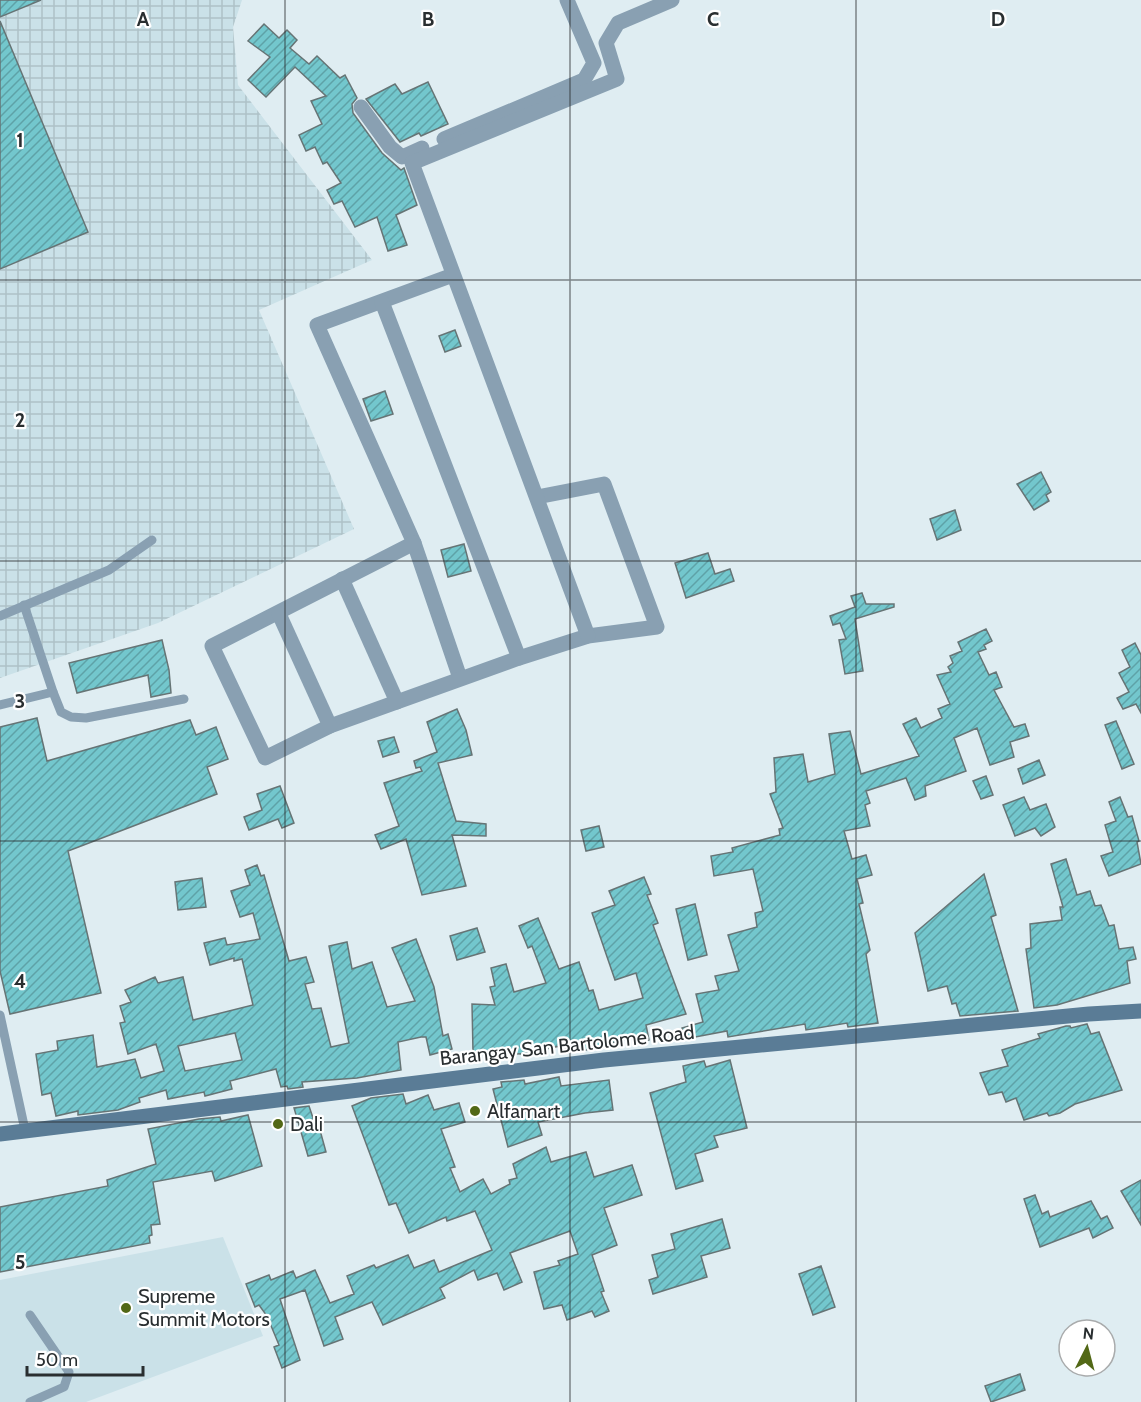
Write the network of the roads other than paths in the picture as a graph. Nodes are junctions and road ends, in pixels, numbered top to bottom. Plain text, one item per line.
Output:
1 (567, 0) edge
2 (672, 0) edge
3 (361, 107) dead end
4 (453, 275) junction
5 (382, 302) junction
6 (537, 497) junction
7 (152, 540) dead end
8 (414, 543) junction
9 (342, 579) junction
10 (24, 605) junction
11 (279, 614) junction
12 (0, 616) edge
13 (588, 636) junction
14 (519, 658) junction
15 (460, 678) junction
16 (53, 692) junction
17 (184, 699) dead end
18 (397, 702) junction
19 (0, 705) edge
20 (330, 726) junction
21 (1141, 1011) edge
22 (0, 1015) edge
23 (25, 1130) junction
24 (0, 1134) edge
25 (30, 1315) dead end
26 (30, 1402) edge

1 - 3 street
2 - 4 street
4 - 5 street
4 - 6 street
5 - 8 street
5 - 14 street
6 - 13 street
6 - 13 street
7 - 10 lane
8 - 9 street
8 - 15 street
9 - 11 street
9 - 18 street
10 - 12 lane
10 - 16 lane
11 - 20 street
11 - 20 street
13 - 14 street
14 - 15 street
15 - 18 street
16 - 17 lane
16 - 19 lane
18 - 20 street
21 - 23 street, Barangay San Bartolome Road
22 - 23 lane
23 - 24 street, Barangay San Bartolome Road
25 - 26 lane

